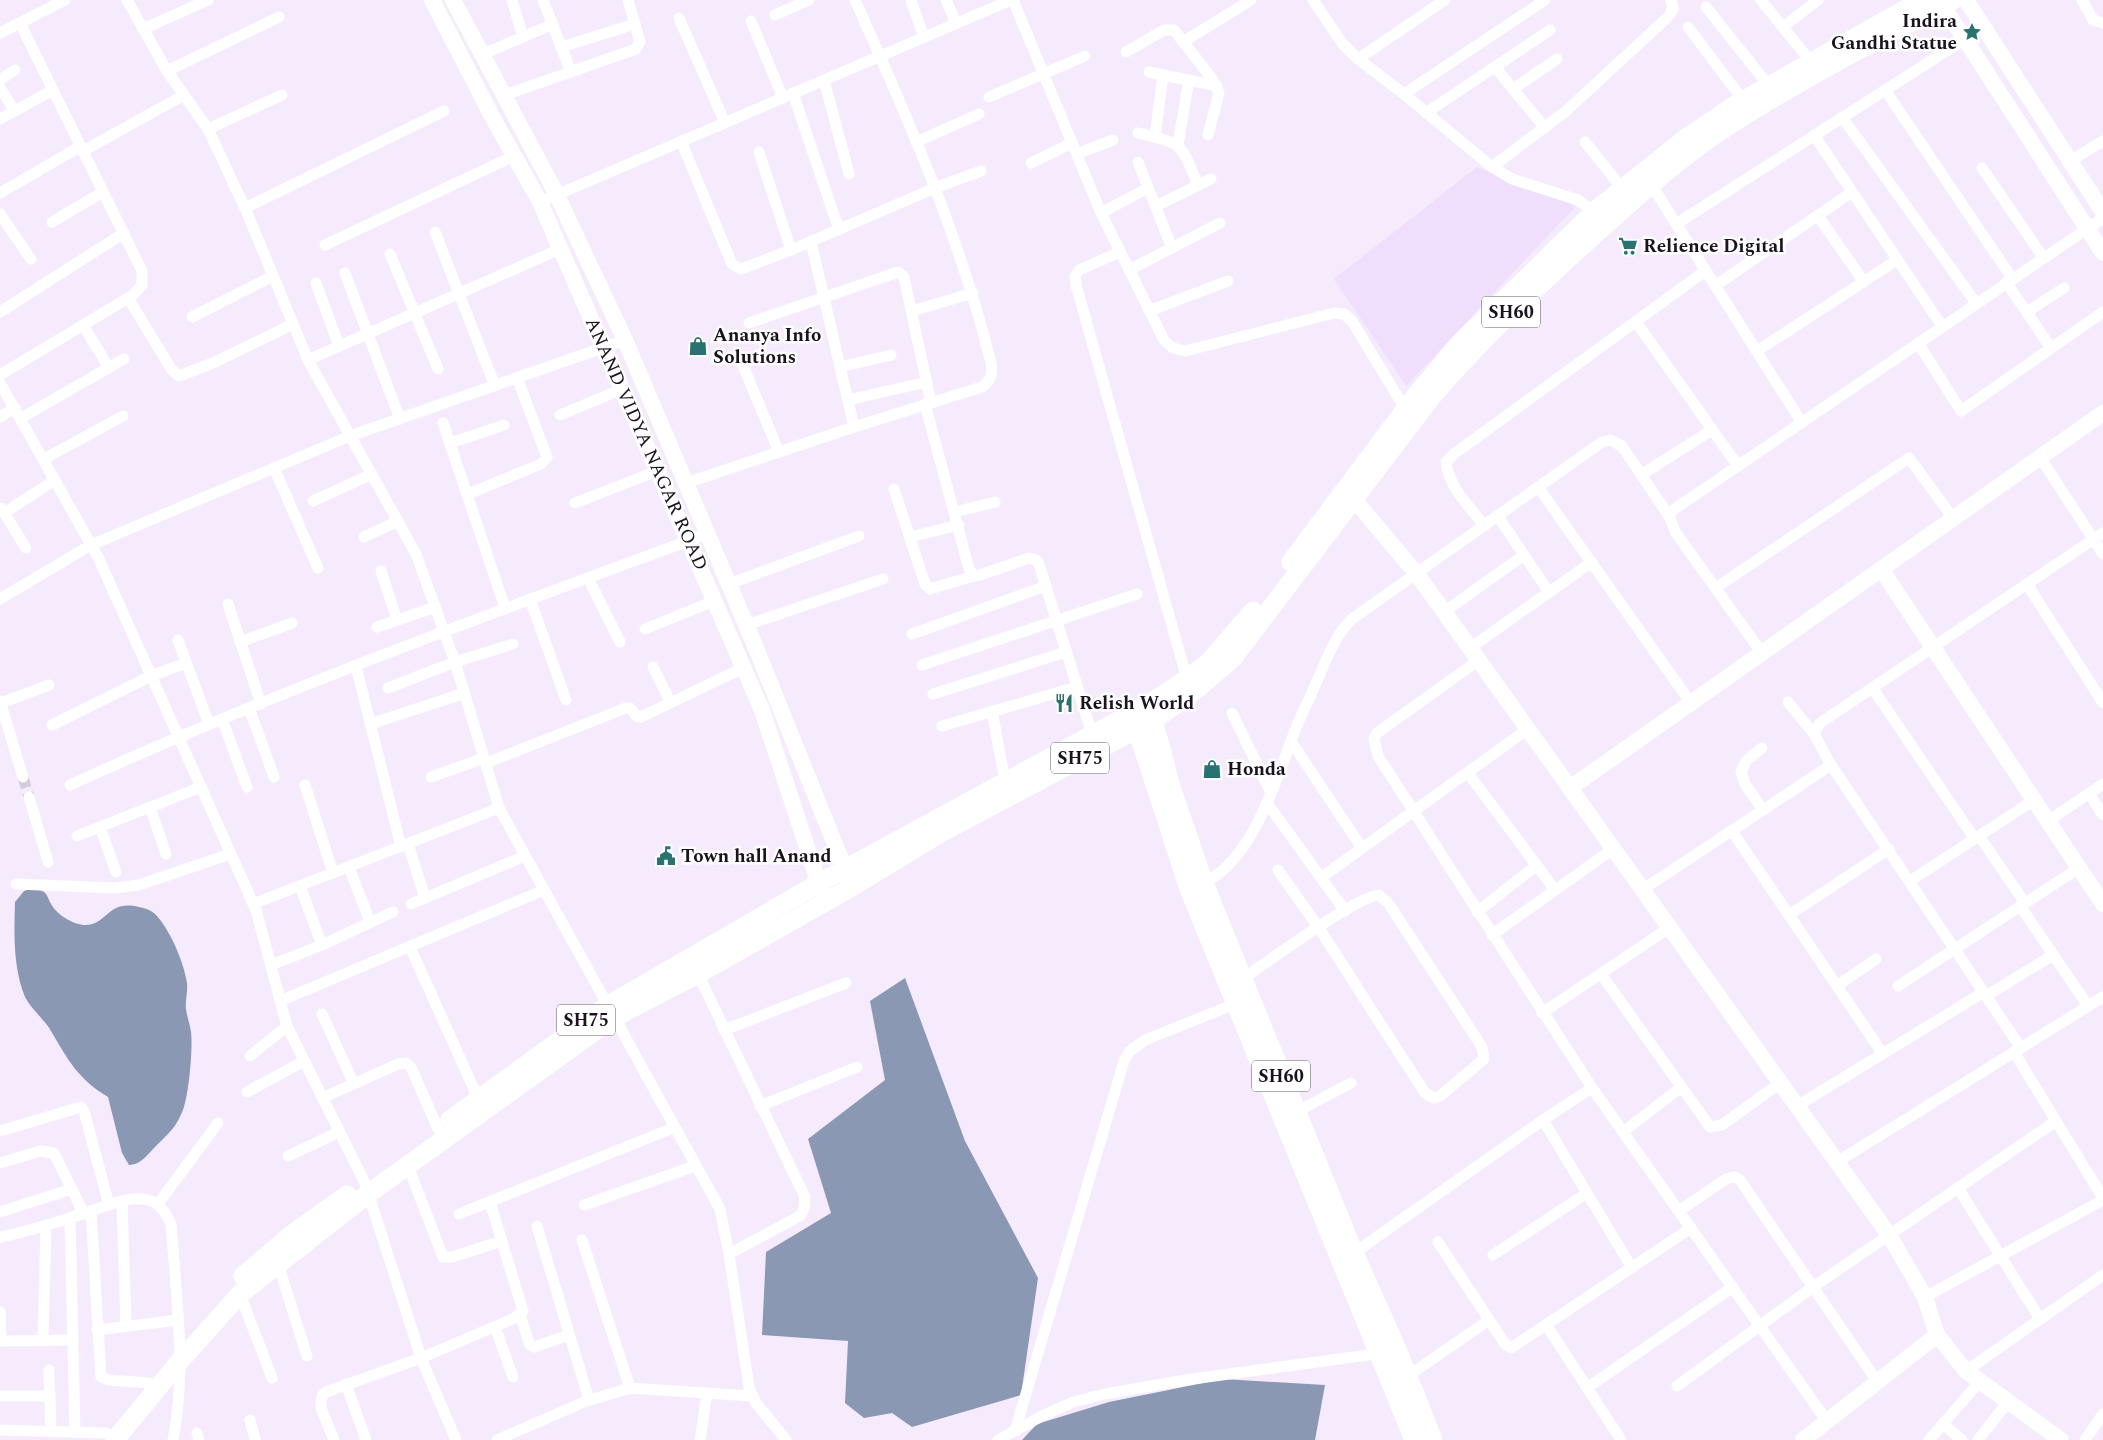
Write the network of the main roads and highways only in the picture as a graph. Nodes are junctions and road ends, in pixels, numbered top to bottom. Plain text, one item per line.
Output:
1 (1927, 2) edge
2 (1601, 217) junction
3 (1350, 494) junction
4 (1151, 712) junction
5 (1134, 721) junction
6 (1196, 886) junction
7 (1238, 992) junction
8 (610, 1012) junction
9 (366, 1188) junction
10 (1389, 1351) junction
11 (179, 1354) junction
12 (108, 1438) edge
13 (1414, 1440) edge
14 (1433, 1440) edge

1 - 2 main road, SH60
1 - 2 main road, SH60
2 - 3 main road, SH60
3 - 4 main road, SH60
3 - 4 main road, SH60
4 - 5 main road, SH75
4 - 6 main road, SH60
5 - 6 main road, SH60
5 - 8 main road, SH75
5 - 8 main road, SH75
6 - 7 main road, SH60
7 - 10 main road, SH60
7 - 10 main road, SH60
8 - 9 main road, SH75
8 - 9 main road, SH75
9 - 11 main road, SH75
9 - 11 main road, SH75
10 - 13 main road, SH60
10 - 14 main road, SH60
11 - 12 main road, SH75
11 - 12 main road, SH75

